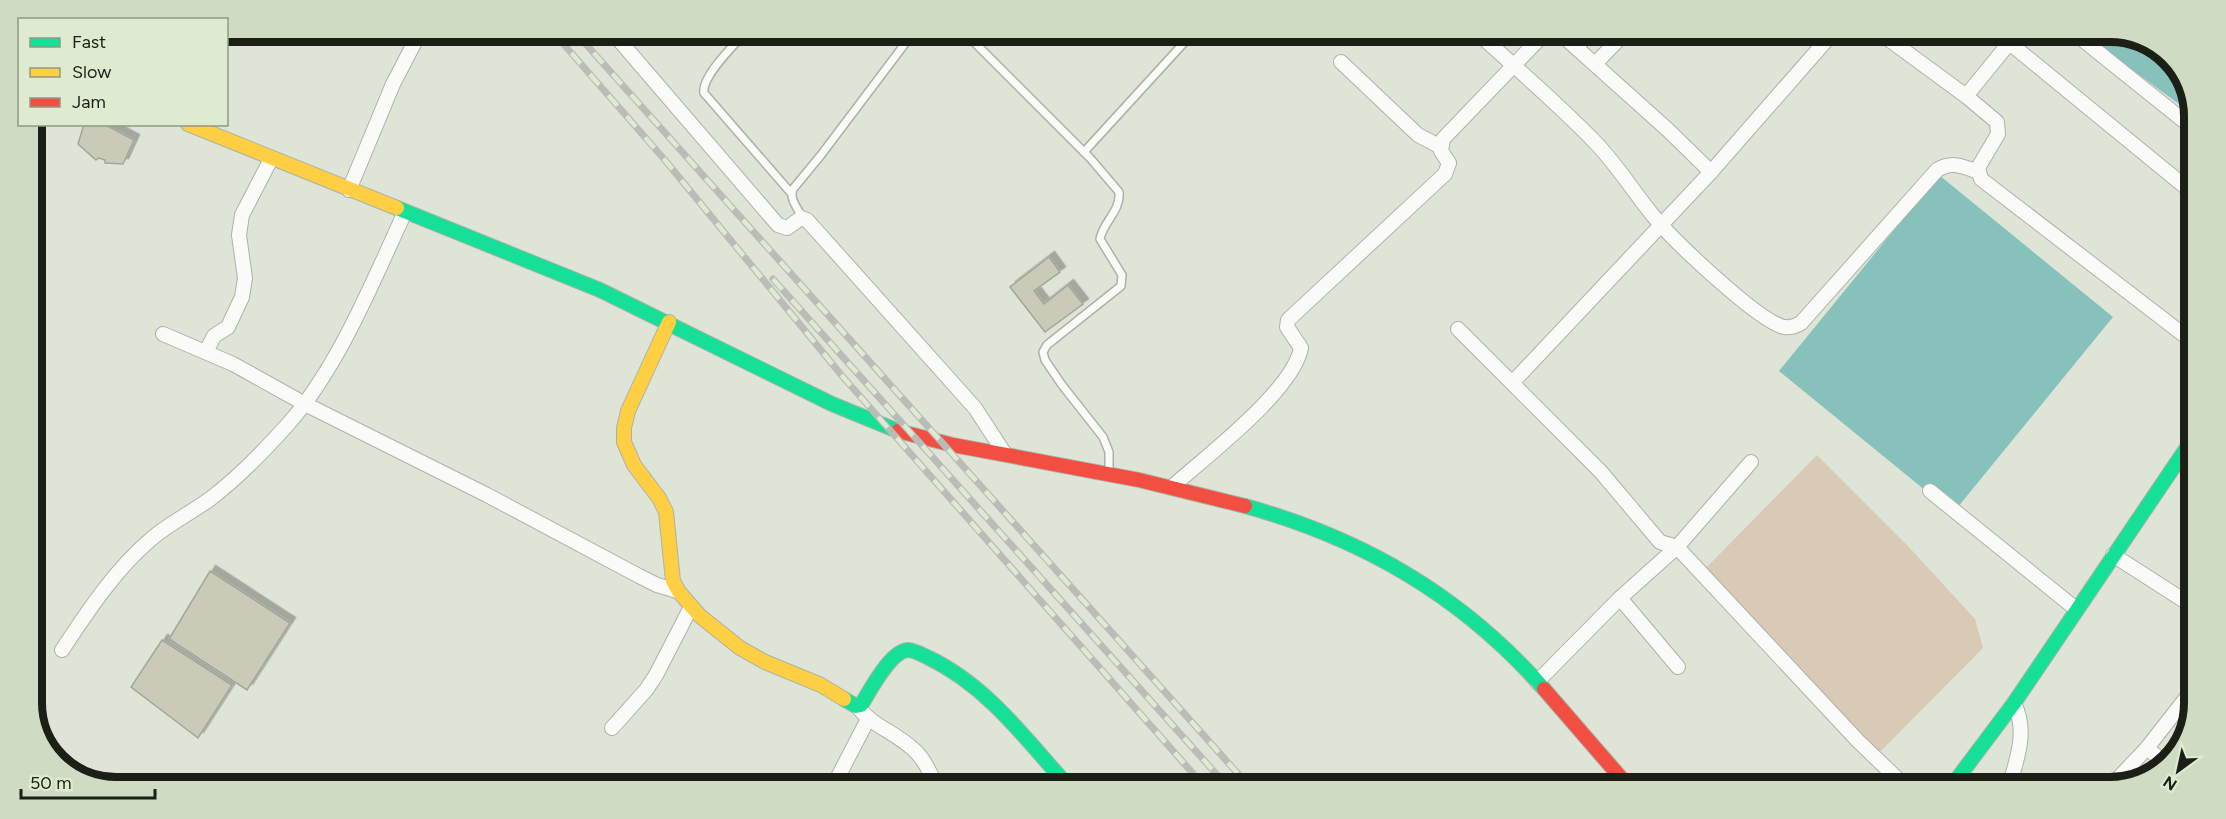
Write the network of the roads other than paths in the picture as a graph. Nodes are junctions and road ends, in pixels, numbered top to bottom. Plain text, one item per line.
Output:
1 (415, 42) edge
2 (621, 42) edge
3 (738, 42) edge
4 (907, 42) edge
5 (974, 42) edge
6 (1185, 42) edge
7 (1488, 42) edge
8 (1536, 42) edge
9 (1570, 42) edge
10 (1581, 42) edge
11 (1616, 42) edge
12 (1825, 42) edge
13 (1893, 42) edge
14 (2005, 42) edge
15 (2013, 42) edge
16 (2085, 42) edge
17 (1576, 48) junction
18 (1341, 62) dead end
19 (1595, 64) junction
20 (1514, 66) junction
21 (1966, 96) junction
22 (2184, 121) edge
23 (193, 126) edge
24 (1441, 147) junction
25 (1084, 152) junction
26 (272, 159) junction
27 (1711, 172) junction
28 (1977, 172) junction
29 (2184, 186) edge
30 (349, 190) junction
31 (792, 193) junction
32 (405, 212) junction
33 (803, 218) junction
34 (1661, 224) junction
35 (669, 322) junction
36 (1458, 329) dead end
37 (163, 334) dead end
38 (2184, 335) edge
39 (206, 352) junction
40 (1513, 382) junction
41 (305, 404) junction
42 (2184, 452) edge
43 (1005, 454) junction
44 (1751, 462) dead end
45 (1109, 474) junction
46 (1172, 487) junction
47 (1930, 491) dead end
48 (1677, 547) junction
49 (2113, 555) junction
50 (677, 591) junction
51 (1620, 598) junction
52 (2184, 601) edge
53 (691, 607) junction
54 (2076, 609) junction
55 (62, 650) dead end
56 (1678, 667) dead end
57 (1538, 682) junction
58 (2184, 701) edge
59 (2014, 703) junction
60 (857, 706) junction
61 (868, 719) junction
62 (612, 728) dead end
63 (2153, 741) edge
64 (2148, 748) edge
65 (2122, 776) edge
66 (838, 777) dead end
67 (932, 777) edge
68 (1054, 777) edge
69 (1620, 777) edge
70 (1896, 777) edge
71 (1958, 777) edge
72 (2011, 777) edge

1 - 30 street
2 - 33 street
3 - 31 lane
4 - 31 lane
5 - 25 lane
6 - 25 lane
7 - 20 street
8 - 20 street
9 - 17 street
10 - 17 street
11 - 19 street
12 - 27 street
13 - 21 street
14 - 21 street
15 - 29 street
16 - 22 street
17 - 19 street
18 - 24 street
19 - 27 street
20 - 24 street
20 - 34 street
21 - 28 street
23 - 26 main road
24 - 46 street
25 - 45 lane
26 - 30 main road
26 - 39 street
27 - 34 street
28 - 34 street
28 - 38 street
30 - 32 main road
31 - 33 lane
32 - 35 main road
32 - 41 street
33 - 43 street
34 - 40 street
35 - 43 main road
35 - 50 main road
36 - 40 street
37 - 39 street
39 - 41 street
40 - 48 street
41 - 50 street
41 - 55 street
42 - 49 main road
43 - 45 main road
44 - 48 street
45 - 46 main road
46 - 57 main road
47 - 54 street
48 - 51 street
48 - 70 street
49 - 52 street
49 - 54 main road
50 - 53 main road
51 - 56 street
51 - 57 street
53 - 60 main road
53 - 62 street
54 - 59 main road
57 - 69 main road
58 - 63 street
59 - 71 main road
59 - 72 street
60 - 61 street
60 - 68 main road
61 - 66 street
61 - 67 street
64 - 65 street

